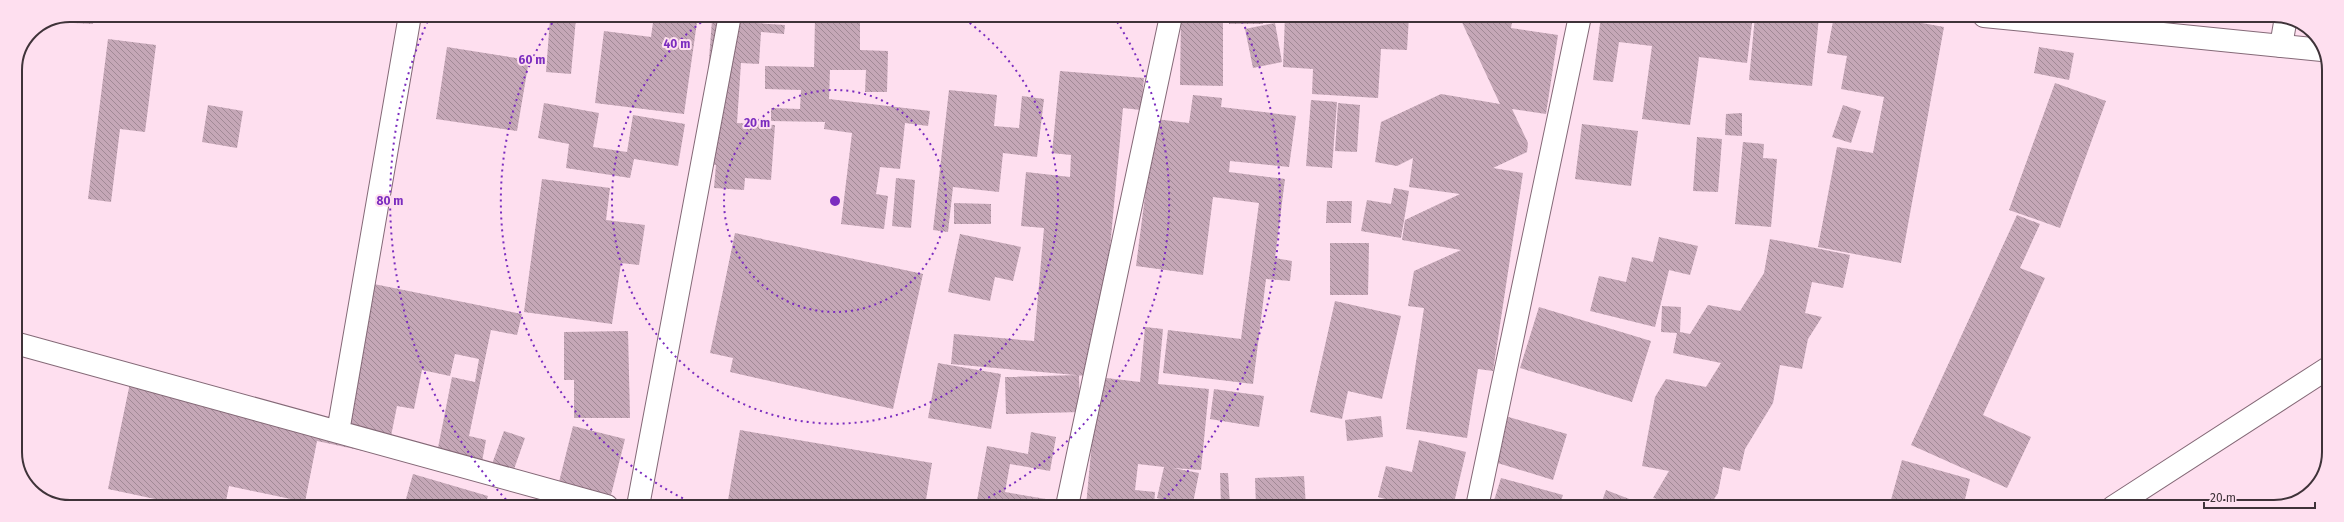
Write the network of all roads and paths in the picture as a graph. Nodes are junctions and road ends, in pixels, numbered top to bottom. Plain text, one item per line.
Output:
1 (409, 22) edge
2 (729, 22) edge
3 (1171, 22) edge
4 (1579, 22) edge
5 (2063, 22) edge
6 (2285, 23) edge
7 (2281, 46) junction
8 (2317, 50) edge
9 (22, 345) edge
10 (2322, 372) edge
11 (338, 432) junction
12 (585, 500) edge
13 (639, 500) edge
14 (1068, 500) edge
15 (1478, 500) edge
16 (2124, 500) edge

1 - 11 street
2 - 13 street
3 - 14 street
4 - 15 street
5 - 7 street
6 - 7 street
7 - 8 street
9 - 11 street
10 - 16 street
11 - 12 street

